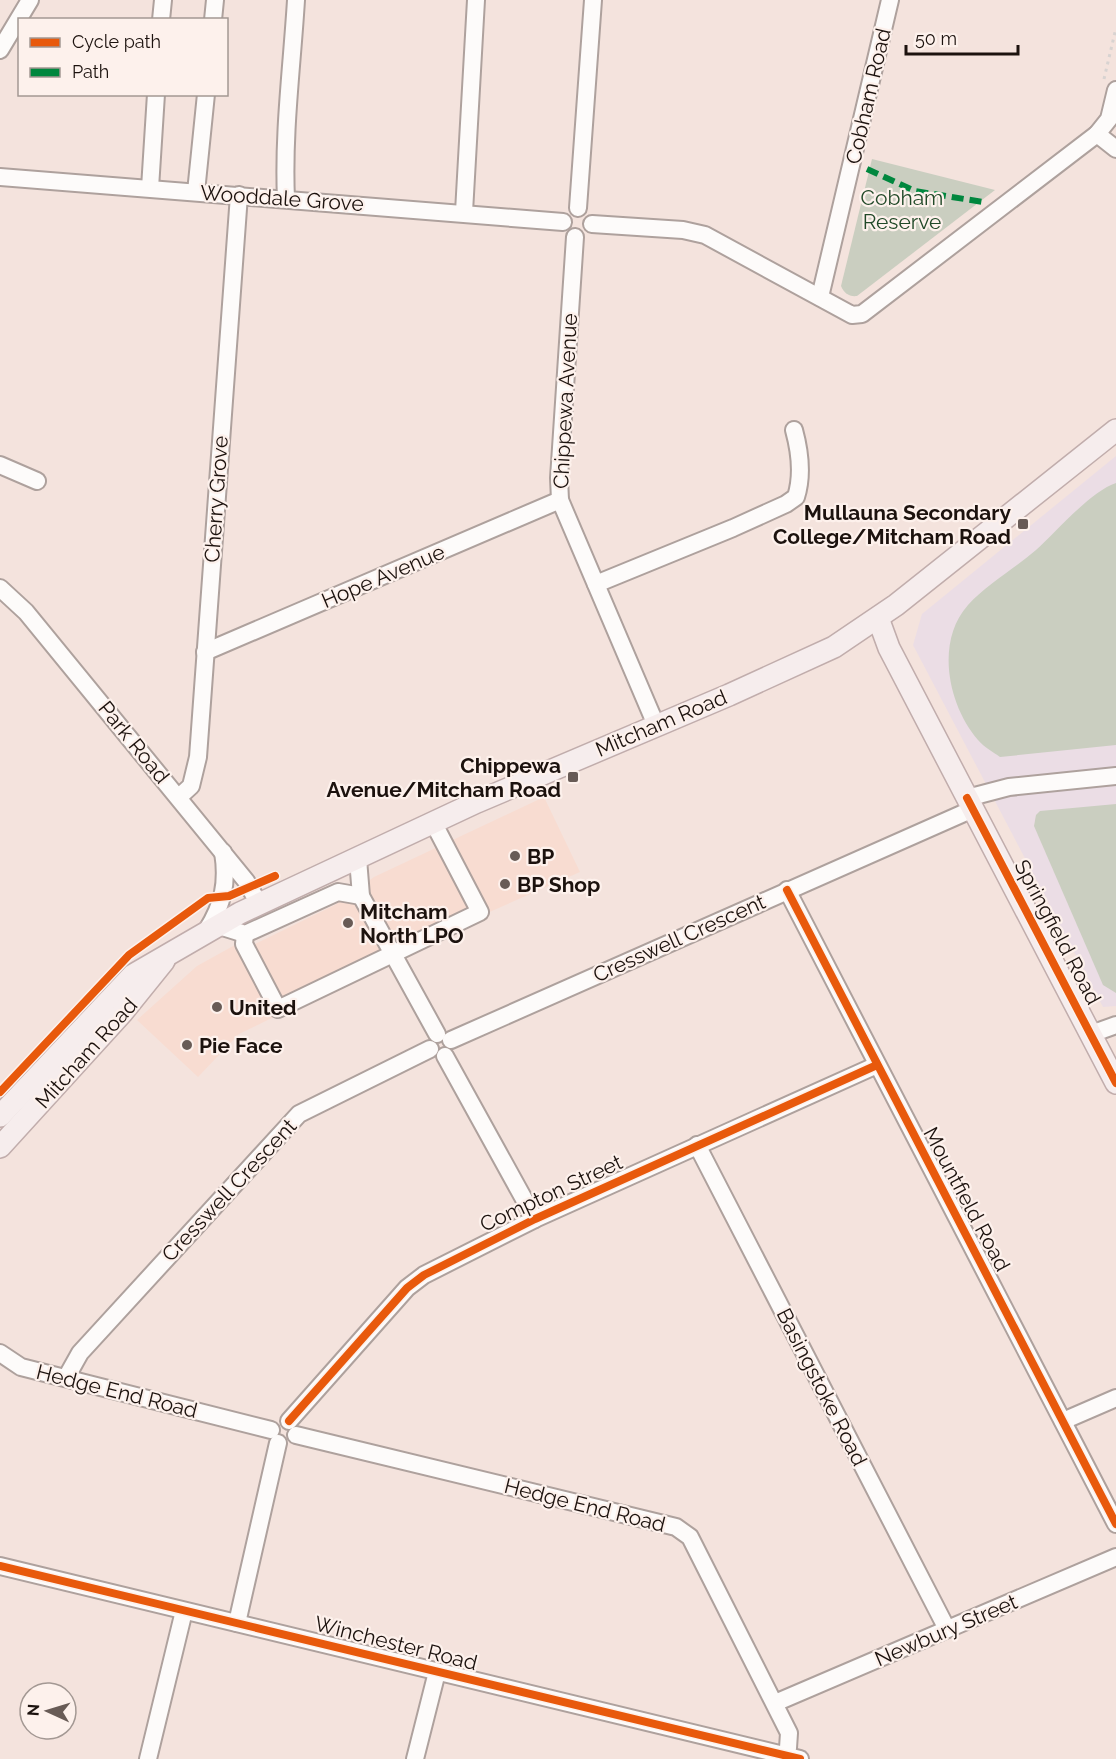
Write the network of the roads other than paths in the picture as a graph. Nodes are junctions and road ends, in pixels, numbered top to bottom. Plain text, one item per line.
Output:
1 (30, 0) edge
2 (163, 0) edge
3 (214, 0) edge
4 (296, 0) edge
5 (476, 0) edge
6 (593, 0) edge
7 (890, 0) edge
8 (19, 18) edge
9 (161, 18) edge
10 (213, 18) edge
11 (18, 20) edge
12 (0, 50) edge
13 (1109, 87) edge
14 (156, 96) edge
15 (206, 96) edge
16 (1097, 134) junction
17 (1116, 150) edge
18 (0, 177) edge
19 (150, 188) junction
20 (196, 192) junction
21 (239, 195) junction
22 (286, 199) junction
23 (578, 208) junction
24 (464, 212) junction
25 (563, 222) junction
26 (592, 224) junction
27 (574, 237) junction
28 (820, 297) junction
29 (794, 430) dead end
30 (1116, 430) edge
31 (0, 465) edge
32 (37, 481) dead end
33 (560, 500) junction
34 (596, 584) junction
35 (0, 588) edge
36 (878, 618) junction
37 (205, 652) junction
38 (656, 725) junction
39 (1116, 776) edge
40 (180, 797) junction
41 (970, 803) junction
42 (433, 822) junction
43 (223, 852) junction
44 (358, 859) junction
45 (328, 873) junction
46 (787, 890) junction
47 (338, 892) junction
48 (361, 896) junction
49 (259, 904) junction
50 (212, 928) junction
51 (245, 934) junction
52 (394, 955) junction
53 (168, 956) junction
54 (1116, 1025) edge
55 (1091, 1034) junction
56 (441, 1045) junction
57 (877, 1065) junction
58 (1116, 1083) edge
59 (0, 1116) edge
60 (697, 1145) junction
61 (0, 1147) edge
62 (535, 1219) junction
63 (0, 1353) edge
64 (66, 1378) junction
65 (1116, 1398) edge
66 (1063, 1421) junction
67 (292, 1428) junction
68 (275, 1436) junction
69 (1116, 1524) edge
70 (1116, 1557) edge
71 (0, 1566) edge
72 (184, 1611) junction
73 (237, 1623) junction
74 (947, 1629) junction
75 (437, 1672) junction
76 (775, 1702) junction
77 (792, 1757) edge
78 (148, 1759) edge
79 (415, 1759) edge

1 - 8 street
2 - 9 street
3 - 10 street
4 - 22 street
5 - 24 street
6 - 23 street
7 - 28 street, Cobham Road
11 - 12 street
13 - 16 street
14 - 19 street
15 - 20 street
16 - 17 street
16 - 28 street
18 - 19 street, Wooddale Grove
19 - 20 street, Wooddale Grove
20 - 21 street, Wooddale Grove
21 - 22 street, Wooddale Grove
21 - 37 street, Cherry Grove
22 - 24 street, Wooddale Grove
23 - 25 street
23 - 26 street
24 - 25 street, Wooddale Grove
25 - 27 street
26 - 27 street
26 - 28 street
27 - 33 street, Chippewa Avenue
29 - 34 street
30 - 36 main road, Mitcham Road
31 - 32 street
33 - 34 street, Chippewa Avenue
33 - 37 street, Hope Avenue
34 - 38 street, Chippewa Avenue
35 - 40 street, Park Road
36 - 38 main road, Mitcham Road
36 - 41 main road, Springfield Road
37 - 40 street, Cherry Grove
38 - 42 main road, Mitcham Road
39 - 41 street, Cresswell Crescent
40 - 43 street, Park Road
41 - 46 street, Cresswell Crescent
41 - 55 main road, Springfield Road
42 - 44 main road, Mitcham Road
42 - 52 street
43 - 49 street, Park Road
43 - 50 street
44 - 45 main road, Mitcham Road
44 - 48 street
45 - 47 street
45 - 49 main road, Mitcham Road
46 - 56 street, Cresswell Crescent
46 - 57 street, Mountfield Road
47 - 48 street
47 - 51 street
48 - 52 street
49 - 50 main road, Mitcham Road
50 - 51 street
50 - 53 main road, Mitcham Road
51 - 52 street
52 - 56 street
53 - 59 main road, Mitcham Road
53 - 61 main road, Mitcham Road
54 - 55 street
55 - 58 main road, Springfield Road
56 - 62 street
56 - 64 street, Cresswell Crescent
57 - 60 street, Compton Street
57 - 66 street, Mountfield Road
60 - 62 street, Compton Street
60 - 74 street, Basingstoke Road
62 - 67 street, Compton Street
63 - 64 street, Hedge End Road
64 - 68 street, Hedge End Road
65 - 66 street
66 - 69 street, Mountfield Road
67 - 68 street
67 - 76 street, Hedge End Road
68 - 73 street
70 - 74 street, Newbury Street
71 - 72 street, Winchester Road
72 - 73 street, Winchester Road
72 - 78 street
73 - 75 street, Winchester Road
74 - 76 street, Newbury Street
75 - 77 street, Winchester Road
75 - 79 street
76 - 77 street, Hedge End Road

